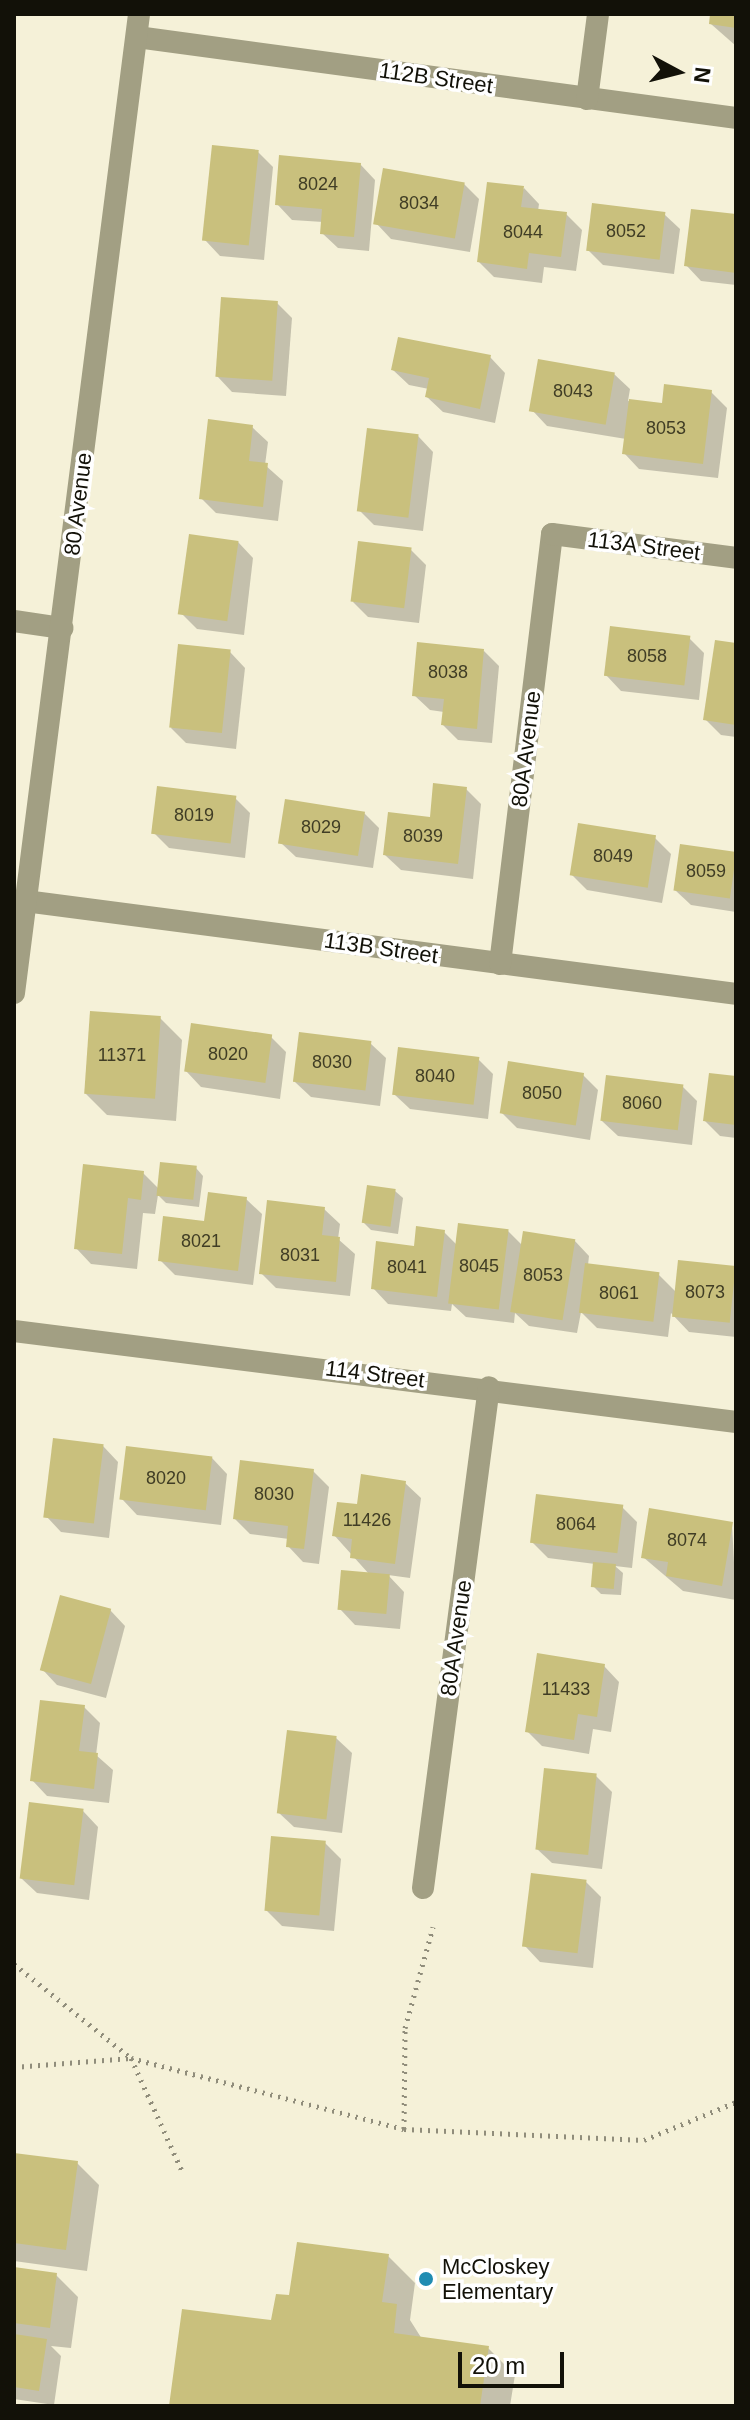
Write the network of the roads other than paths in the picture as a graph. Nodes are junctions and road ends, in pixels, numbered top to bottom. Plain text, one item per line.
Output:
1 (598, 14) edge
2 (138, 25) edge
3 (587, 99) junction
4 (736, 118) edge
5 (552, 534) joint
6 (736, 558) edge
7 (14, 621) edge
8 (62, 628) junction
9 (25, 901) junction
10 (500, 964) junction
11 (14, 993) edge
12 (736, 994) edge
13 (14, 1331) edge
14 (489, 1387) junction
15 (736, 1422) edge
16 (423, 1888) dead end

1 - 3 street
2 - 3 street, 112B Street
2 - 8 street, 80 Avenue
3 - 4 street, 112B Street
5 - 6 street, 113A Street
5 - 10 street, 80A Avenue
7 - 8 street
8 - 9 street, 80 Avenue
9 - 10 street, 113B Street
9 - 11 street, 80 Avenue
10 - 12 street, 113B Street
13 - 14 street, 114 Street
14 - 15 street, 114 Street
14 - 16 street, 80A Avenue

